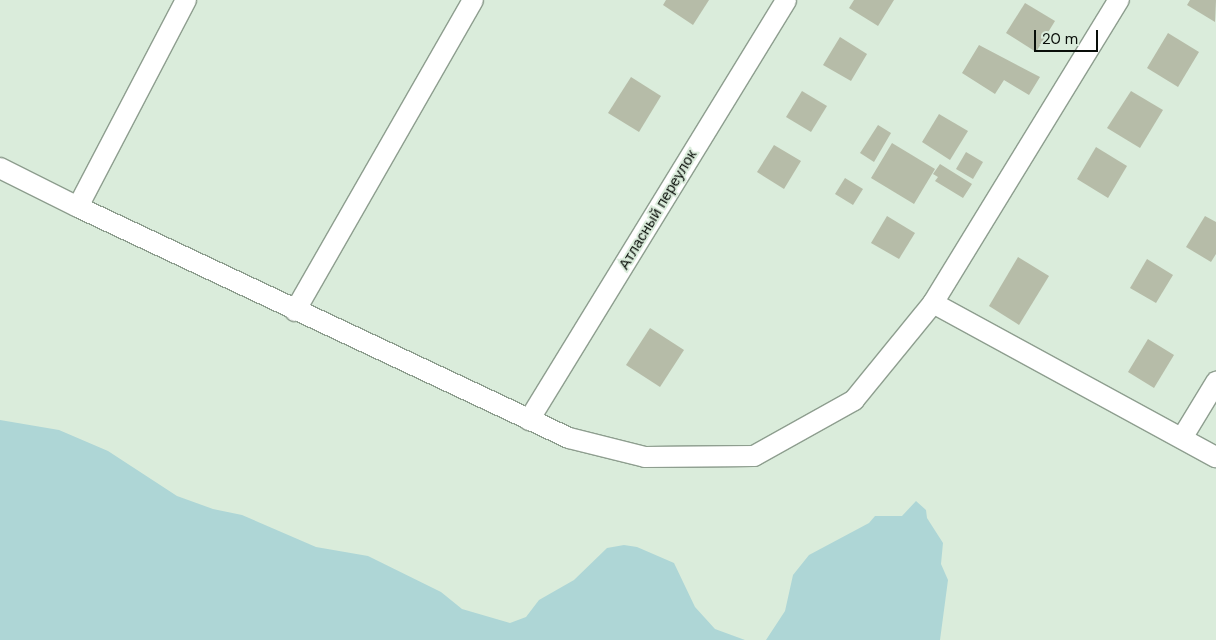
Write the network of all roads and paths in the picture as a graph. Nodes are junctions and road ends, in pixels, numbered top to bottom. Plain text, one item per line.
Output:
1 (186, 0) edge
2 (473, 0) edge
3 (786, 0) edge
4 (1119, 0) edge
5 (0, 168) edge
6 (78, 207) junction
7 (933, 303) junction
8 (295, 311) junction
9 (1216, 382) edge
10 (530, 420) junction
11 (1182, 438) junction
12 (1216, 457) edge

1 - 6 street
2 - 8 street
3 - 10 street, Атласный переулок
4 - 7 street
5 - 6 street
6 - 8 street
7 - 10 street
7 - 11 street
8 - 10 street
9 - 11 street
11 - 12 street

